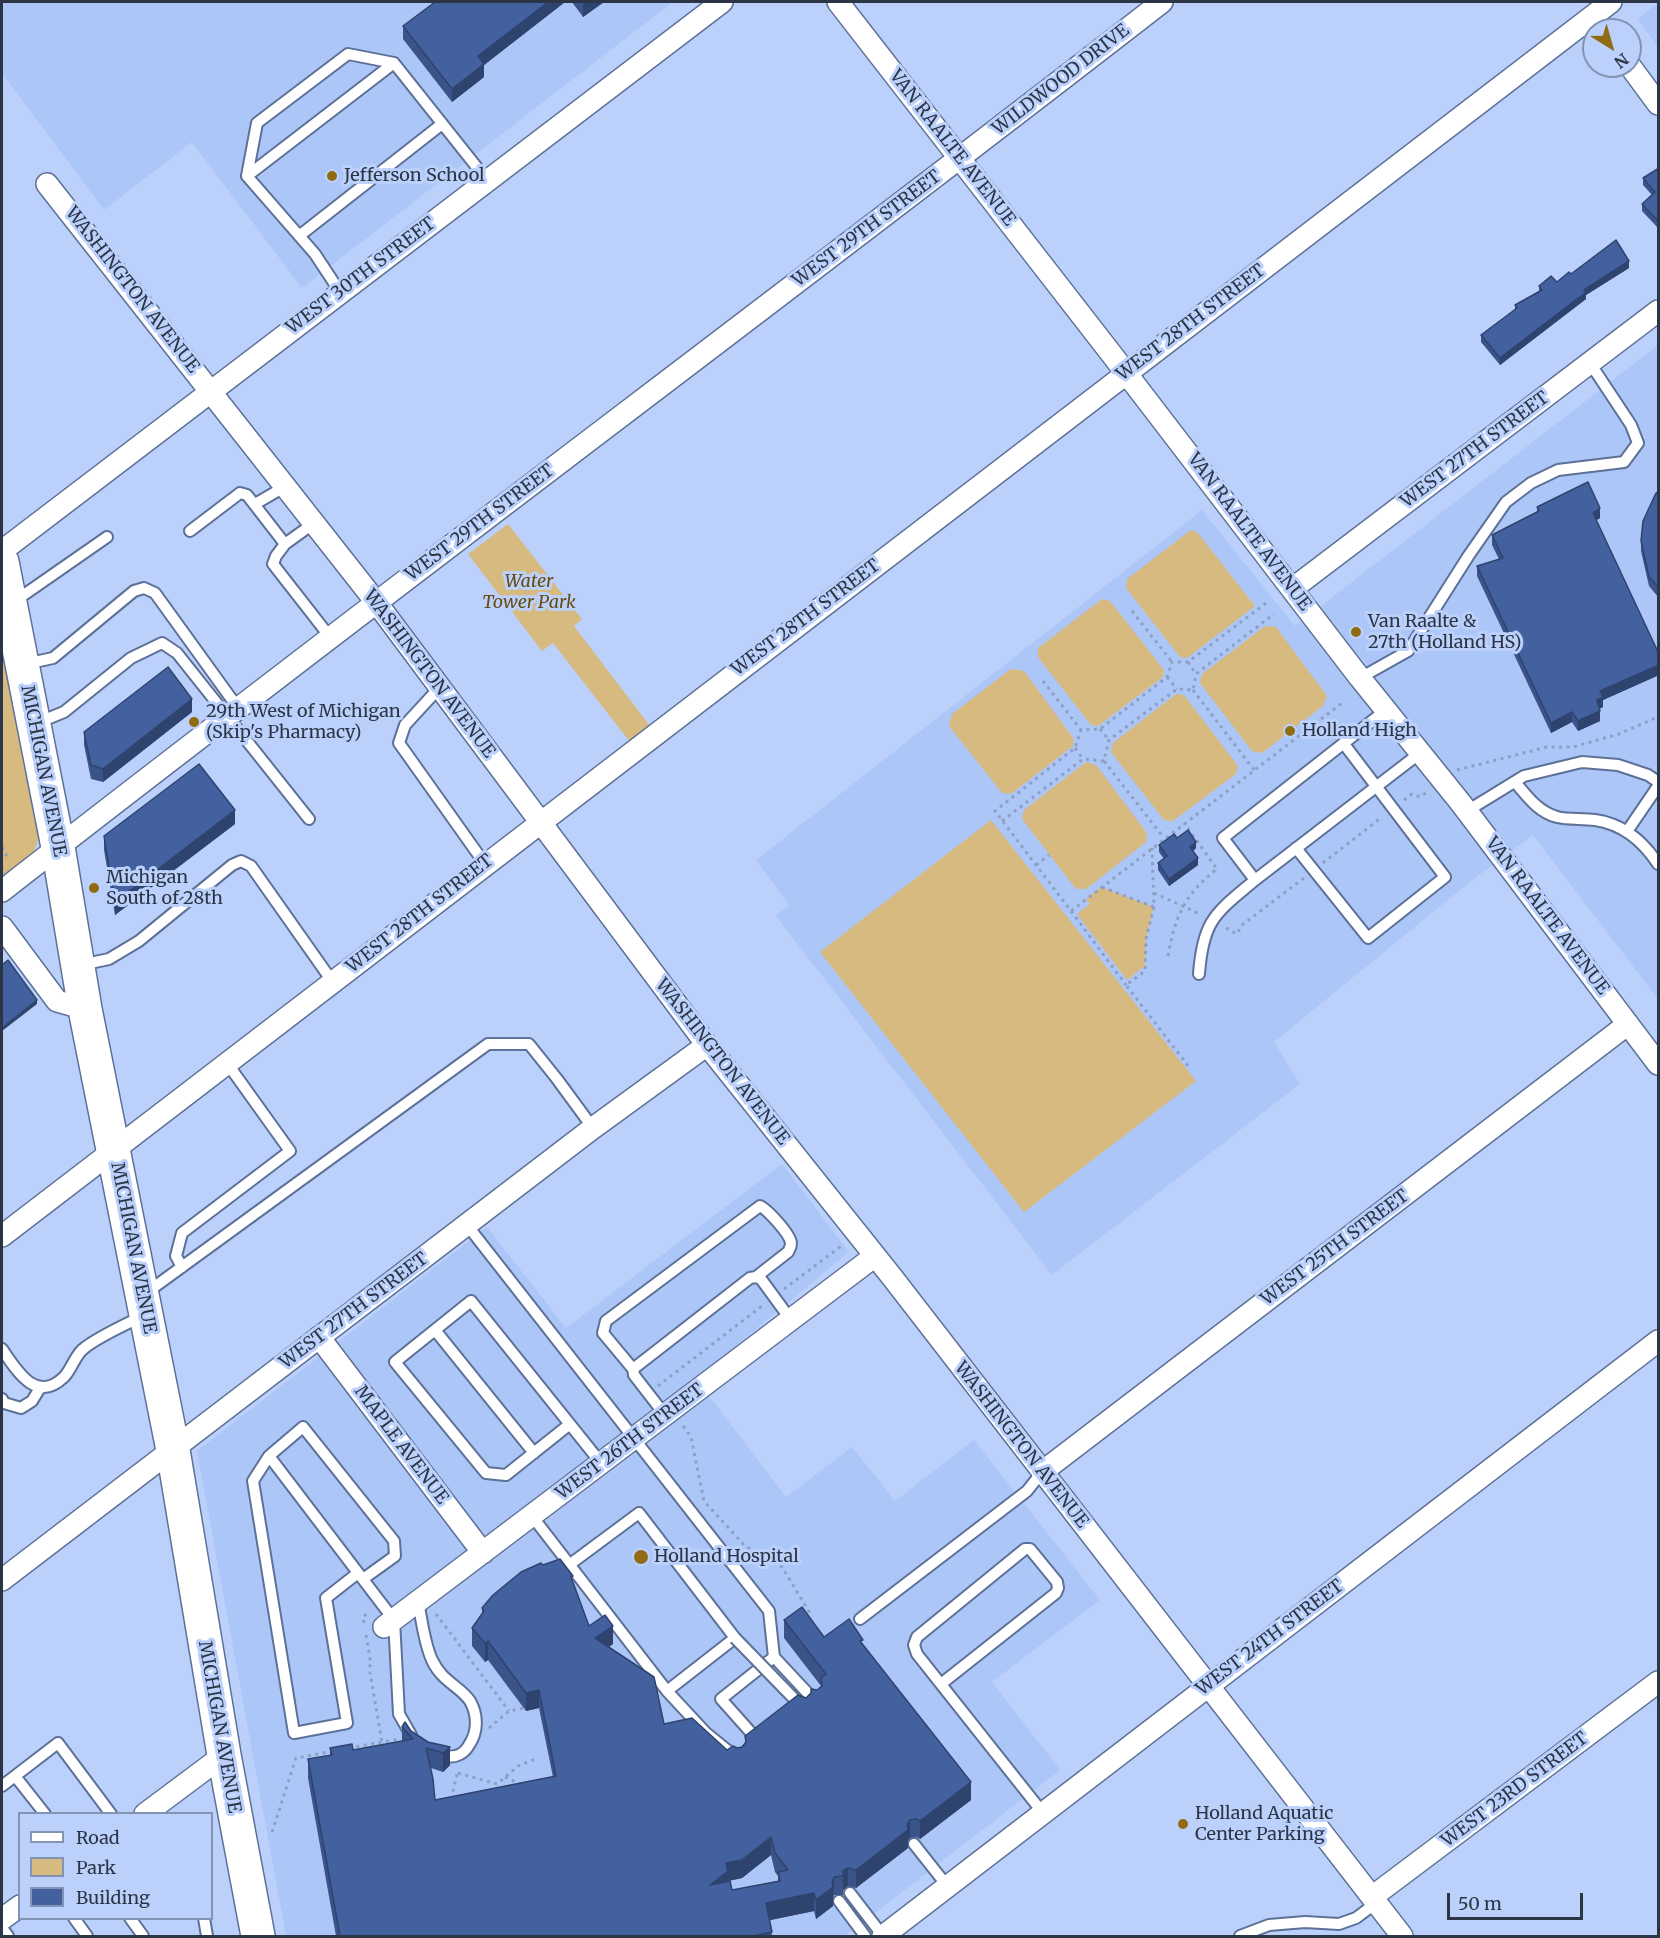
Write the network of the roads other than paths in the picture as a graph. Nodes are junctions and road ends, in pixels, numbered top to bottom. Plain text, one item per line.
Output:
1 (722, 2) edge
2 (838, 2) edge
3 (1162, 2) edge
4 (1611, 2) edge
5 (1600, 18) edge
6 (1582, 34) edge
7 (394, 63) junction
8 (1639, 78) edge
9 (1659, 104) edge
10 (442, 124) junction
11 (960, 159) junction
12 (247, 176) junction
13 (487, 180) junction
14 (47, 184) dead end
15 (299, 236) junction
16 (340, 292) junction
17 (1659, 311) edge
18 (1590, 363) junction
19 (1126, 373) junction
20 (211, 390) junction
21 (286, 486) junction
22 (255, 504) junction
23 (314, 523) junction
24 (190, 531) dead end
25 (107, 537) dead end
26 (285, 544) junction
27 (2, 551) edge
28 (2, 562) edge
29 (1292, 589) junction
30 (376, 602) junction
31 (10, 604) junction
32 (330, 637) junction
33 (22, 665) junction
34 (1360, 678) junction
35 (440, 687) junction
36 (1386, 710) junction
37 (233, 712) junction
38 (34, 724) junction
39 (1344, 744) junction
40 (1420, 753) junction
41 (1515, 782) junction
42 (1659, 784) edge
43 (1377, 786) junction
44 (1467, 812) junction
45 (309, 819) dead end
46 (540, 822) junction
47 (1628, 830) junction
48 (58, 847) junction
49 (1296, 848) junction
50 (485, 864) junction
51 (1659, 864) edge
52 (1256, 880) junction
53 (2, 891) edge
54 (2, 927) edge
55 (78, 966) junction
56 (1199, 974) dead end
57 (332, 981) junction
58 (85, 1009) junction
59 (1628, 1024) junction
60 (707, 1044) junction
61 (226, 1063) junction
62 (1659, 1064) edge
63 (593, 1128) junction
64 (113, 1150) junction
65 (467, 1225) junction
66 (2, 1236) edge
67 (875, 1256) junction
68 (182, 1267) junction
69 (756, 1277) junction
70 (145, 1305) junction
71 (791, 1320) junction
72 (435, 1330) junction
73 (319, 1337) junction
74 (1659, 1341) edge
75 (2, 1349) edge
76 (633, 1370) junction
77 (40, 1388) junction
78 (2, 1400) edge
79 (668, 1412) junction
80 (570, 1424) junction
81 (633, 1439) junction
82 (173, 1450) junction
83 (534, 1453) junction
84 (269, 1456) junction
85 (601, 1463) junction
86 (1042, 1472) junction
87 (531, 1516) junction
88 (483, 1553) junction
89 (569, 1565) junction
90 (361, 1576) junction
91 (2, 1580) edge
92 (418, 1602) junction
93 (860, 1619) dead end
94 (389, 1624) junction
95 (735, 1638) junction
96 (774, 1657) junction
97 (1659, 1682) edge
98 (940, 1684) junction
99 (1208, 1686) junction
100 (667, 1690) junction
101 (815, 1701) edge
102 (804, 1709) edge
103 (754, 1736) edge
104 (224, 1755) junction
105 (739, 1759) edge
106 (15, 1776) junction
107 (2, 1786) edge
108 (43, 1812) edge
109 (110, 1812) edge
110 (148, 1812) edge
111 (1042, 1814) junction
112 (914, 1844) edge
113 (948, 1887) junction
114 (850, 1893) edge
115 (1374, 1900) junction
116 (839, 1901) edge
117 (18, 1907) edge
118 (2, 1919) edge
119 (75, 1920) edge
120 (131, 1920) edge
121 (204, 1920) edge
122 (2, 1928) edge
123 (8, 1936) edge
124 (87, 1936) edge
125 (142, 1936) edge
126 (207, 1936) edge
127 (258, 1936) edge
128 (865, 1936) edge
129 (883, 1936) edge
130 (1240, 1936) edge
131 (1402, 1936) edge

1 - 13 street, WEST 30TH STREET
2 - 11 street, VAN RAALTE AVENUE
3 - 11 street, WILDWOOD DRIVE
4 - 5 street, WEST 28TH STREET
6 - 19 street, WEST 28TH STREET
7 - 10 lane
7 - 12 lane
7 - 12 lane
8 - 9 street
10 - 13 lane
10 - 15 lane
11 - 19 street, VAN RAALTE AVENUE
11 - 30 street, WEST 29TH STREET
12 - 15 lane
13 - 16 street, WEST 30TH STREET
14 - 20 street, WASHINGTON AVENUE
15 - 16 lane
16 - 20 street, WEST 30TH STREET
17 - 18 street, WEST 27TH STREET
18 - 29 street, WEST 27TH STREET
18 - 34 lane
19 - 29 street, VAN RAALTE AVENUE
19 - 46 street, WEST 28TH STREET
20 - 21 street, WASHINGTON AVENUE
20 - 27 street, WEST 30TH STREET
21 - 22 lane
21 - 23 street, WASHINGTON AVENUE
22 - 24 lane
22 - 26 lane
23 - 26 lane
23 - 30 street, WASHINGTON AVENUE
25 - 31 lane
26 - 32 lane
28 - 31 main road, MICHIGAN AVENUE
29 - 34 street, VAN RAALTE AVENUE
30 - 32 street, WEST 29TH STREET
30 - 35 street, WASHINGTON AVENUE
31 - 33 main road, MICHIGAN AVENUE
32 - 37 street, WEST 29TH STREET
33 - 37 lane
33 - 38 main road, MICHIGAN AVENUE
34 - 36 street, VAN RAALTE AVENUE
35 - 46 street, WASHINGTON AVENUE
35 - 50 lane
36 - 39 lane
36 - 40 street, VAN RAALTE AVENUE
37 - 38 lane
37 - 45 lane
37 - 48 street, WEST 29TH STREET
38 - 48 main road, MICHIGAN AVENUE
39 - 43 lane
39 - 52 lane
40 - 43 lane
40 - 44 street, VAN RAALTE AVENUE
41 - 42 lane
41 - 44 lane
41 - 47 lane
42 - 47 lane
43 - 49 lane
43 - 49 lane
44 - 59 street, VAN RAALTE AVENUE
46 - 50 street, WEST 28TH STREET
46 - 60 street, WASHINGTON AVENUE
47 - 51 lane
48 - 53 street, WEST 29TH STREET
48 - 55 main road, MICHIGAN AVENUE
49 - 52 lane
50 - 57 street, WEST 28TH STREET
52 - 56 lane
54 - 58 street
55 - 57 lane
55 - 58 main road, MICHIGAN AVENUE
57 - 61 street, WEST 28TH STREET
58 - 64 main road, MICHIGAN AVENUE
59 - 62 street, VAN RAALTE AVENUE
59 - 86 street, WEST 25TH STREET
60 - 63 street, WEST 27TH STREET
60 - 67 street, WASHINGTON AVENUE
61 - 64 street, WEST 28TH STREET
61 - 68 lane
63 - 65 street, WEST 27TH STREET
63 - 68 lane
64 - 66 street, WEST 28TH STREET
64 - 70 main road, MICHIGAN AVENUE
65 - 73 street, WEST 27TH STREET
65 - 81 lane
67 - 71 street, WEST 26TH STREET
67 - 86 street, WASHINGTON AVENUE
68 - 70 lane
69 - 71 lane
69 - 76 lane
69 - 76 lane
70 - 77 lane
70 - 82 main road, MICHIGAN AVENUE
71 - 79 street, WEST 26TH STREET
72 - 80 lane
72 - 83 lane
72 - 83 lane
73 - 82 street, WEST 27TH STREET
73 - 88 street, MAPLE AVENUE
74 - 99 street, WEST 24TH STREET
75 - 77 lane
76 - 79 lane
77 - 78 lane
79 - 81 street, WEST 26TH STREET
80 - 83 lane
80 - 85 lane
81 - 85 street, WEST 26TH STREET
81 - 96 lane
82 - 91 street, WEST 27TH STREET
82 - 104 main road, MICHIGAN AVENUE
84 - 90 lane
84 - 90 lane
84 - 90 lane
85 - 87 street, WEST 26TH STREET
86 - 93 lane
86 - 99 street, WASHINGTON AVENUE
87 - 88 street, WEST 26TH STREET
87 - 89 lane
88 - 92 street, WEST 26TH STREET
89 - 95 lane
89 - 100 lane
90 - 94 lane
92 - 94 street, WEST 26TH STREET
92 - 94 lane
95 - 100 lane
95 - 102 lane, bridge
96 - 101 lane
96 - 103 lane
97 - 115 street, WEST 23RD STREET
98 - 98 lane
98 - 111 lane
99 - 111 street, WEST 24TH STREET
99 - 115 street, WASHINGTON AVENUE
100 - 105 lane
104 - 110 street
104 - 127 main road, MICHIGAN AVENUE
106 - 107 lane
106 - 108 lane
106 - 109 lane
111 - 113 street, WEST 24TH STREET
112 - 113 lane
113 - 129 street, WEST 24TH STREET
114 - 129 lane
115 - 130 lane
115 - 131 street, WASHINGTON AVENUE
116 - 128 lane
117 - 118 street
119 - 124 lane
120 - 125 lane
121 - 126 lane
122 - 123 lane

